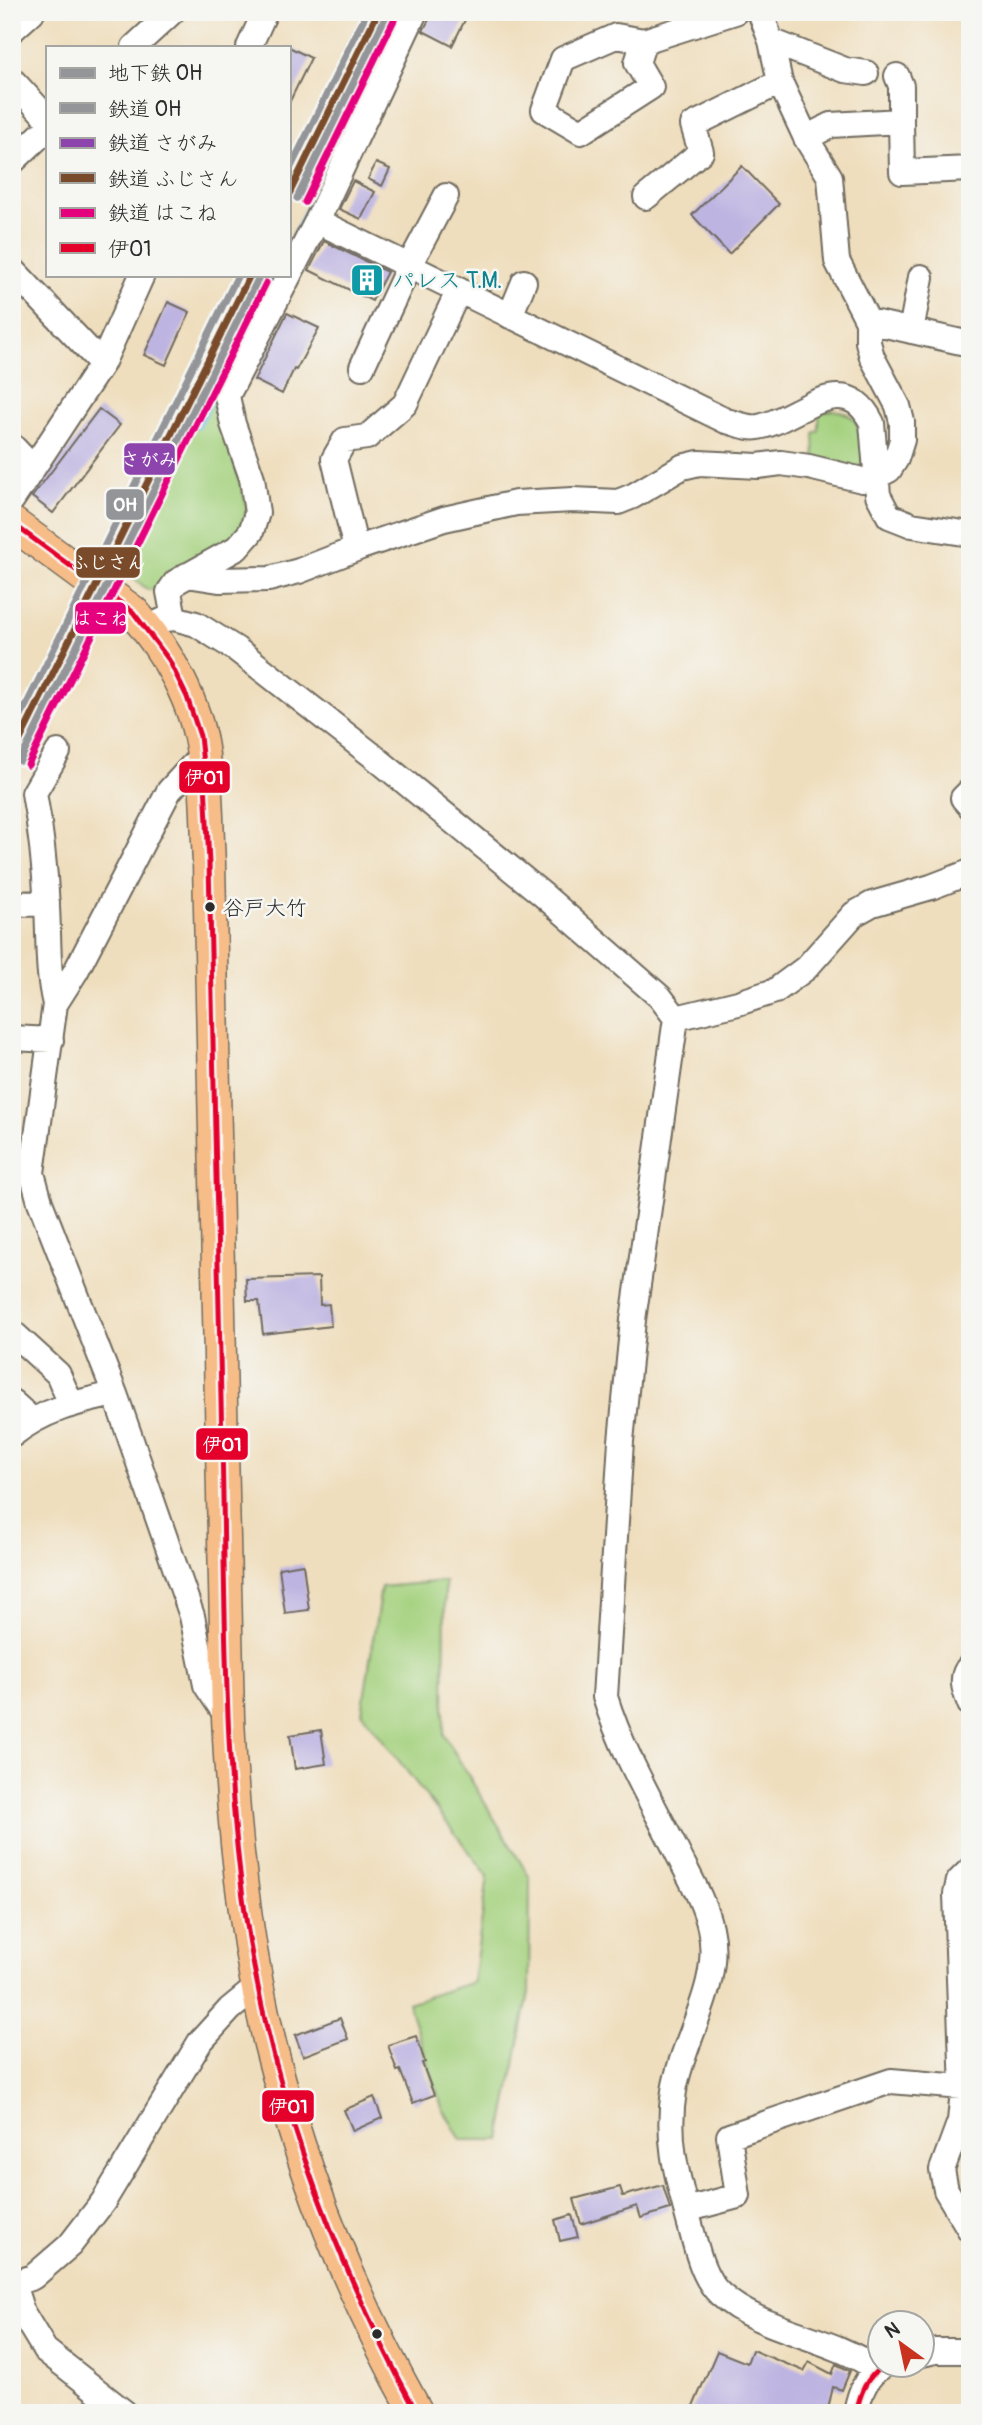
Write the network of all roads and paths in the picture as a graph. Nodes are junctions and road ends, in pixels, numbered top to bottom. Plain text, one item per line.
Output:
1 (32, 12) edge
2 (172, 12) edge
3 (265, 12) edge
4 (415, 12) edge
5 (735, 12) edge
6 (760, 12) edge
7 (12, 30) edge
8 (644, 41) junction
9 (771, 41) junction
10 (135, 46) edge
11 (248, 46) edge
12 (866, 73) dead end
13 (897, 76) dead end
14 (12, 80) edge
15 (780, 82) junction
16 (46, 117) edge
17 (901, 121) junction
18 (46, 129) edge
19 (806, 138) junction
20 (12, 162) edge
21 (970, 169) edge
22 (446, 196) dead end
23 (646, 197) dead end
24 (317, 221) junction
25 (409, 266) junction
26 (12, 269) edge
27 (290, 274) edge
28 (142, 276) edge
29 (289, 276) edge
30 (921, 277) dead end
31 (524, 282) dead end
32 (459, 290) junction
33 (510, 316) junction
34 (868, 321) junction
35 (911, 331) junction
36 (970, 344) edge
37 (102, 364) junction
38 (362, 367) dead end
39 (12, 446) edge
40 (33, 468) junction
41 (875, 477) junction
42 (12, 500) edge
43 (12, 523) edge
44 (970, 534) edge
45 (356, 549) junction
46 (187, 575) junction
47 (151, 619) junction
48 (58, 752) dead end
49 (203, 754) junction
50 (970, 791) edge
51 (970, 806) edge
52 (970, 872) edge
53 (47, 903) junction
54 (12, 904) edge
55 (55, 1004) junction
56 (676, 1018) junction
57 (12, 1038) edge
58 (51, 1040) junction
59 (12, 1332) edge
60 (115, 1394) junction
61 (12, 1402) edge
62 (71, 1404) junction
63 (22, 1427) edge
64 (970, 1666) edge
65 (970, 1704) edge
66 (228, 1718) junction
67 (970, 1870) edge
68 (258, 1986) junction
69 (962, 2087) junction
70 (686, 2210) junction
71 (970, 2230) edge
72 (13, 2284) edge
73 (936, 2351) edge
74 (970, 2351) edge
75 (866, 2360) edge
76 (869, 2380) edge
77 (125, 2413) edge
78 (416, 2413) edge
79 (856, 2413) edge

1 - 7 street
2 - 10 street
3 - 11 street
4 - 24 street
5 - 8 street
6 - 9 street
8 - 8 street
9 - 12 street
9 - 15 street
13 - 17 street
14 - 16 street
15 - 19 street
15 - 23 street
17 - 19 street
17 - 21 street
18 - 20 street
19 - 34 street
22 - 25 street
24 - 25 street
24 - 27 street
25 - 32 street
25 - 38 street
26 - 37 street
28 - 37 street
29 - 46 street
30 - 35 street
31 - 33 street
32 - 33 street
32 - 45 street
33 - 41 street
34 - 35 street
34 - 41 street
35 - 36 street
37 - 40 street
39 - 40 street
40 - 42 street
41 - 44 street
41 - 45 street
43 - 47 main road
45 - 46 street
46 - 47 street
47 - 49 main road
47 - 56 street
48 - 53 street
49 - 55 street
49 - 66 main road
50 - 51 street
52 - 56 street
53 - 54 street
53 - 55 street
55 - 58 street
56 - 70 street
57 - 58 street
58 - 60 street
59 - 62 street
60 - 62 street
60 - 66 street
61 - 63 street
62 - 63 street
64 - 65 street
66 - 68 main road
67 - 69 street
68 - 72 street
68 - 78 main road
69 - 70 street
69 - 71 street
70 - 75 street
72 - 77 street
73 - 74 street
76 - 79 street

